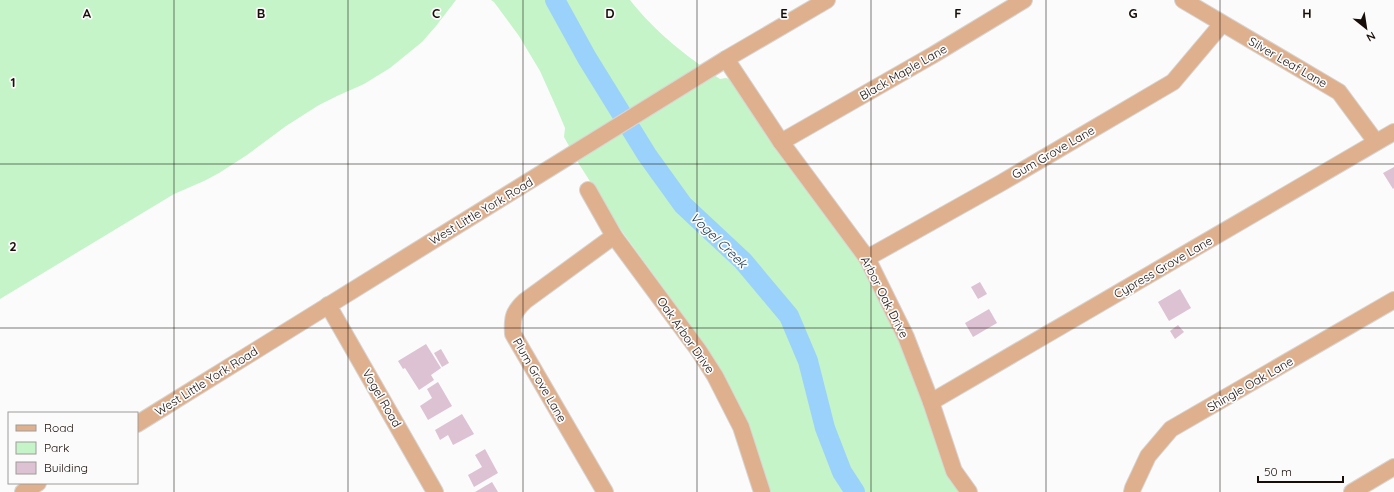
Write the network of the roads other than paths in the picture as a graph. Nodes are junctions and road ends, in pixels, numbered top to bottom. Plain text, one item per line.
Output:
1 (827, 0) edge
2 (1024, 0) edge
3 (1183, 0) edge
4 (1222, 24) junction
5 (726, 59) junction
6 (1394, 132) edge
7 (781, 142) junction
8 (1376, 142) junction
9 (588, 190) dead end
10 (614, 236) junction
11 (867, 258) junction
12 (1394, 300) edge
13 (328, 305) junction
14 (931, 402) junction
15 (138, 423) edge
16 (1394, 467) edge
17 (36, 484) edge
18 (23, 492) edge
19 (435, 492) edge
20 (605, 492) edge
21 (762, 492) edge
22 (969, 492) edge
23 (1132, 492) edge
24 (1352, 492) edge

1 - 5 street, West Little York Road
2 - 7 street, Black Maple Lane
3 - 4 street, Silver Leaf Lane
4 - 8 street, Silver Leaf Lane
4 - 11 street, Gum Grove Lane
5 - 7 street, Arbor Oak Drive
5 - 13 street, West Little York Road
6 - 8 street, Cypress Grove Lane
7 - 11 street, Arbor Oak Drive
8 - 14 street, Cypress Grove Lane
9 - 10 street, Oak Arbor Drive
10 - 20 street, Plum Grove Lane
10 - 21 street, Oak Arbor Drive
11 - 14 street, Arbor Oak Drive
12 - 23 street, Shingle Oak Lane
13 - 15 street, West Little York Road
13 - 19 street, Vogel Road
14 - 22 street, Arbor Oak Drive
16 - 24 street
17 - 18 street

